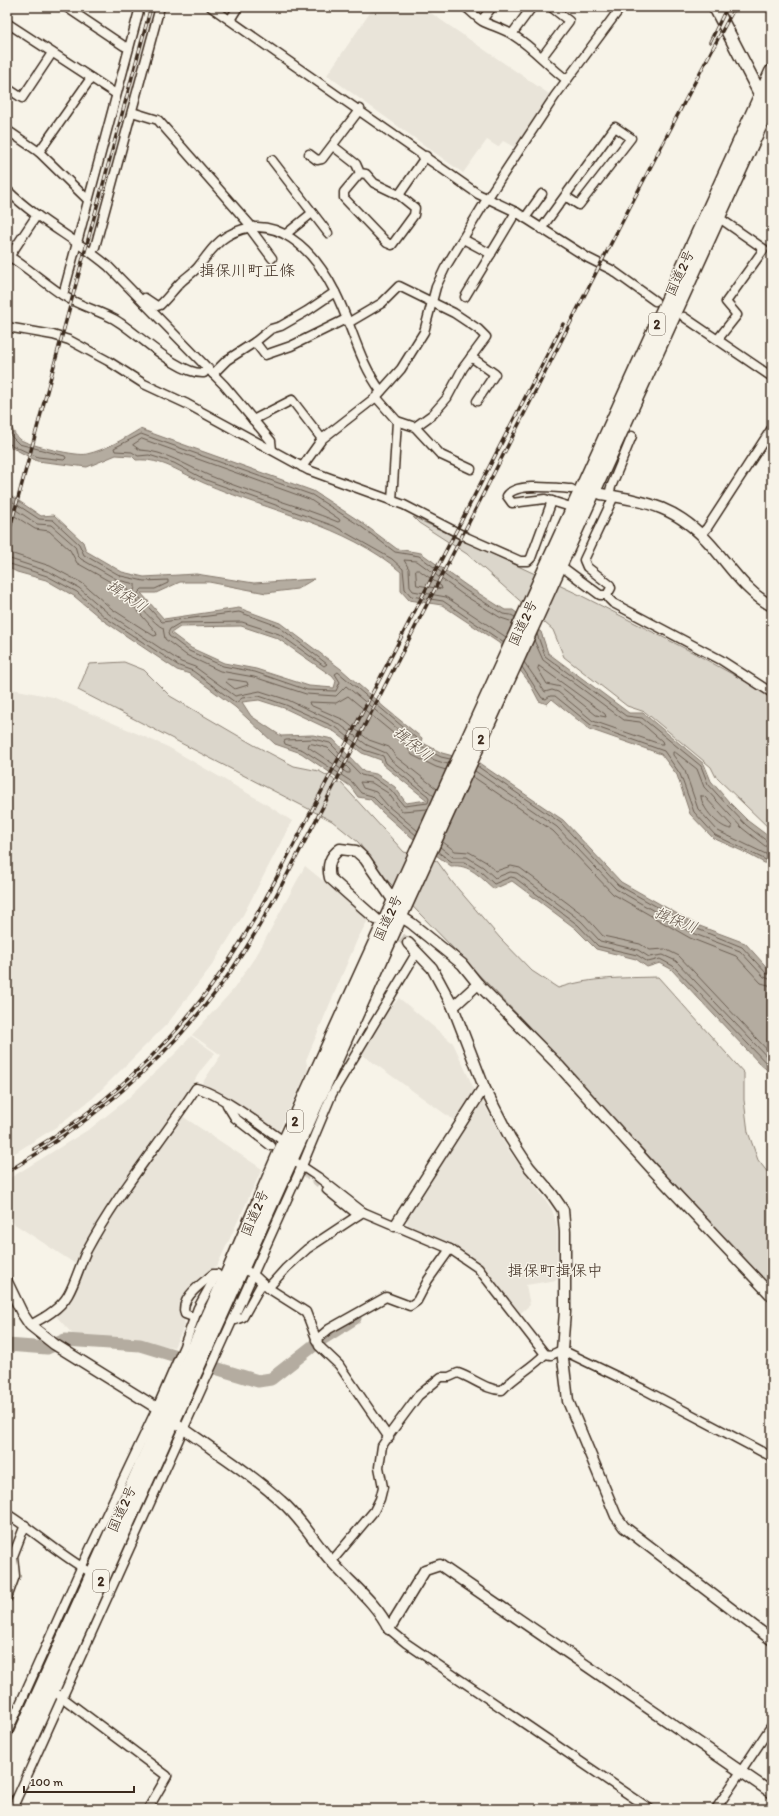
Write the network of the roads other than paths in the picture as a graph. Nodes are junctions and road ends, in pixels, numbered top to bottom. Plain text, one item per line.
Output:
1 (66, 7) edge
2 (140, 7) edge
3 (160, 7) edge
4 (211, 7) edge
5 (238, 7) edge
6 (465, 7) edge
7 (492, 7) edge
8 (532, 7) edge
9 (550, 7) edge
10 (621, 7) edge
11 (715, 7) edge
12 (230, 20) junction
13 (482, 20) junction
14 (7, 23) edge
15 (512, 34) junction
16 (129, 47) junction
17 (52, 53) junction
18 (542, 57) junction
19 (91, 78) junction
20 (567, 80) junction
21 (7, 88) edge
22 (116, 94) junction
23 (769, 94) edge
24 (360, 109) junction
25 (132, 112) junction
26 (7, 130) edge
27 (333, 146) junction
28 (39, 152) junction
29 (309, 154) dead end
30 (426, 156) junction
31 (272, 160) dead end
32 (360, 173) junction
33 (7, 190) edge
34 (542, 194) dead end
35 (399, 195) junction
36 (565, 196) junction
37 (487, 199) junction
38 (87, 200) junction
39 (516, 212) junction
40 (312, 213) junction
41 (37, 215) junction
42 (718, 217) junction
43 (525, 218) junction
44 (250, 226) junction
45 (541, 229) junction
46 (328, 232) dead end
47 (286, 234) junction
48 (463, 239) junction
49 (77, 242) junction
50 (92, 252) junction
51 (490, 254) junction
52 (8, 257) edge
53 (272, 258) dead end
54 (335, 292) junction
55 (63, 295) junction
56 (139, 296) junction
57 (465, 297) dead end
58 (655, 301) dead end
59 (431, 302) junction
60 (684, 317) dead end
61 (347, 321) junction
62 (7, 327) edge
63 (718, 339) junction
64 (255, 342) junction
65 (471, 357) junction
66 (210, 371) junction
67 (772, 377) edge
68 (379, 394) junction
69 (477, 401) dead end
70 (254, 420) junction
71 (397, 421) junction
72 (415, 427) junction
73 (772, 428) edge
74 (632, 436) dead end
75 (322, 439) junction
76 (272, 450) junction
77 (302, 467) junction
78 (471, 469) dead end
79 (571, 489) dead end
80 (608, 495) junction
81 (392, 501) junction
82 (552, 501) junction
83 (574, 508) junction
84 (701, 534) junction
85 (561, 566) junction
86 (548, 578) junction
87 (607, 595) junction
88 (772, 606) edge
89 (772, 693) edge
90 (401, 897) junction
91 (400, 916) junction
92 (376, 919) dead end
93 (408, 943) tunnel mouth
94 (417, 952) junction
95 (478, 984) junction
96 (453, 1007) junction
97 (484, 1086) junction
98 (224, 1102) junction
99 (285, 1142) junction
100 (272, 1146) dead end
101 (297, 1163) junction
102 (322, 1186) tunnel mouth
103 (360, 1214) junction
104 (395, 1226) junction
105 (450, 1249) junction
106 (248, 1271) junction
107 (222, 1275) junction
108 (7, 1282) edge
109 (265, 1285) junction
110 (772, 1296) edge
111 (193, 1317) dead end
112 (235, 1320) dead end
113 (30, 1325) junction
114 (316, 1340) junction
115 (562, 1350) junction
116 (198, 1354) junction
117 (545, 1354) junction
118 (192, 1368) junction
119 (170, 1418) junction
120 (389, 1438) junction
121 (772, 1457) edge
122 (7, 1514) edge
123 (25, 1525) junction
124 (332, 1561) junction
125 (87, 1570) junction
126 (7, 1598) edge
127 (389, 1629) junction
128 (772, 1640) edge
129 (57, 1694) junction
130 (772, 1725) edge
131 (7, 1733) edge
132 (7, 1765) edge
133 (742, 1773) junction
134 (7, 1790) edge
135 (772, 1793) edge
136 (12, 1809) edge
137 (148, 1809) edge
138 (650, 1809) edge
139 (716, 1809) edge

1 - 16 street
2 - 16 street
3 - 25 street
4 - 12 street
5 - 12 street
6 - 13 street
7 - 13 street
8 - 15 street
9 - 18 street
10 - 20 street
11 - 23 main road
12 - 24 street
13 - 15 street
14 - 17 street
15 - 18 street
16 - 22 street
17 - 19 street
17 - 21 street
18 - 20 street
19 - 22 street
19 - 28 street
20 - 37 street
22 - 38 street
23 - 42 highway, 国道2号 / 2
23 - 83 highway, 国道2号 / 2
24 - 27 street
24 - 30 street
25 - 44 street
25 - 50 street
26 - 28 street
27 - 29 street
27 - 32 street
28 - 38 street
30 - 35 street
30 - 37 street
31 - 40 street
32 - 35 street
32 - 35 street
33 - 41 street
34 - 43 street
36 - 36 street
36 - 45 street
37 - 39 street
37 - 48 street
38 - 49 street
39 - 43 street
39 - 51 street
40 - 46 street
40 - 47 street
41 - 49 street
41 - 52 street
42 - 63 street
42 - 85 highway, 国道2号 / 2
43 - 45 street
44 - 47 street
44 - 53 street
44 - 56 street
45 - 58 street
47 - 54 street
48 - 51 street
48 - 59 street
49 - 50 street
49 - 55 street
50 - 56 street
51 - 57 street
52 - 55 street
54 - 61 street
54 - 64 street
55 - 66 street
56 - 66 street
59 - 61 street
59 - 65 street
59 - 68 street
60 - 63 street
61 - 64 street
61 - 68 street
62 - 76 street
63 - 67 street
64 - 66 street
65 - 69 street
65 - 72 street
66 - 70 street
68 - 71 street
68 - 75 street
70 - 75 street
70 - 76 street
71 - 72 street
71 - 81 street
72 - 78 street
73 - 84 street
74 - 80 street
75 - 77 street
76 - 77 street
77 - 81 street
79 - 82 street
80 - 84 street
80 - 87 street
81 - 82 street
82 - 83 street
83 - 86 highway, 国道2号 / 2
84 - 88 street
85 - 86 highway, 国道2号 / 2
85 - 87 street
86 - 90 highway, 国道2号 / 2
87 - 89 street
90 - 91 highway, 国道2号 / 2
90 - 92 street
90 - 99 highway, 国道2号 / 2
91 - 95 street
91 - 101 highway, 国道2号 / 2
93 - 94 street
94 - 96 street
94 - 101 street
95 - 96 street
95 - 110 street
96 - 97 street
97 - 104 street
97 - 115 street
98 - 99 street
98 - 100 street
98 - 113 street
99 - 107 highway, 国道2号 / 2
101 - 103 street
101 - 106 highway, 国道2号 / 2
102 - 103 street
103 - 104 street
103 - 109 street
104 - 105 street
105 - 114 street
105 - 117 street
106 - 109 street
106 - 116 highway, 国道2号 / 2
107 - 111 street
107 - 116 highway, 国道2号 / 2
108 - 113 street
109 - 112 street
109 - 114 street
113 - 119 street
114 - 120 street
115 - 117 street
115 - 121 street
115 - 128 street
116 - 118 highway, 国道2号 / 2
116 - 118 street
117 - 120 street
118 - 119 highway, 国道2号 / 2
118 - 119 street
119 - 124 street
119 - 125 highway, 国道2号 / 2
119 - 129 highway, 国道2号 / 2
120 - 124 street
122 - 123 street
123 - 125 street
123 - 126 street
124 - 127 street
125 - 131 street
125 - 132 highway, 国道2号 / 2
127 - 133 street
127 - 138 street
129 - 134 highway, 国道2号 / 2
129 - 136 street
129 - 137 street
130 - 133 street
133 - 135 street
133 - 139 street

